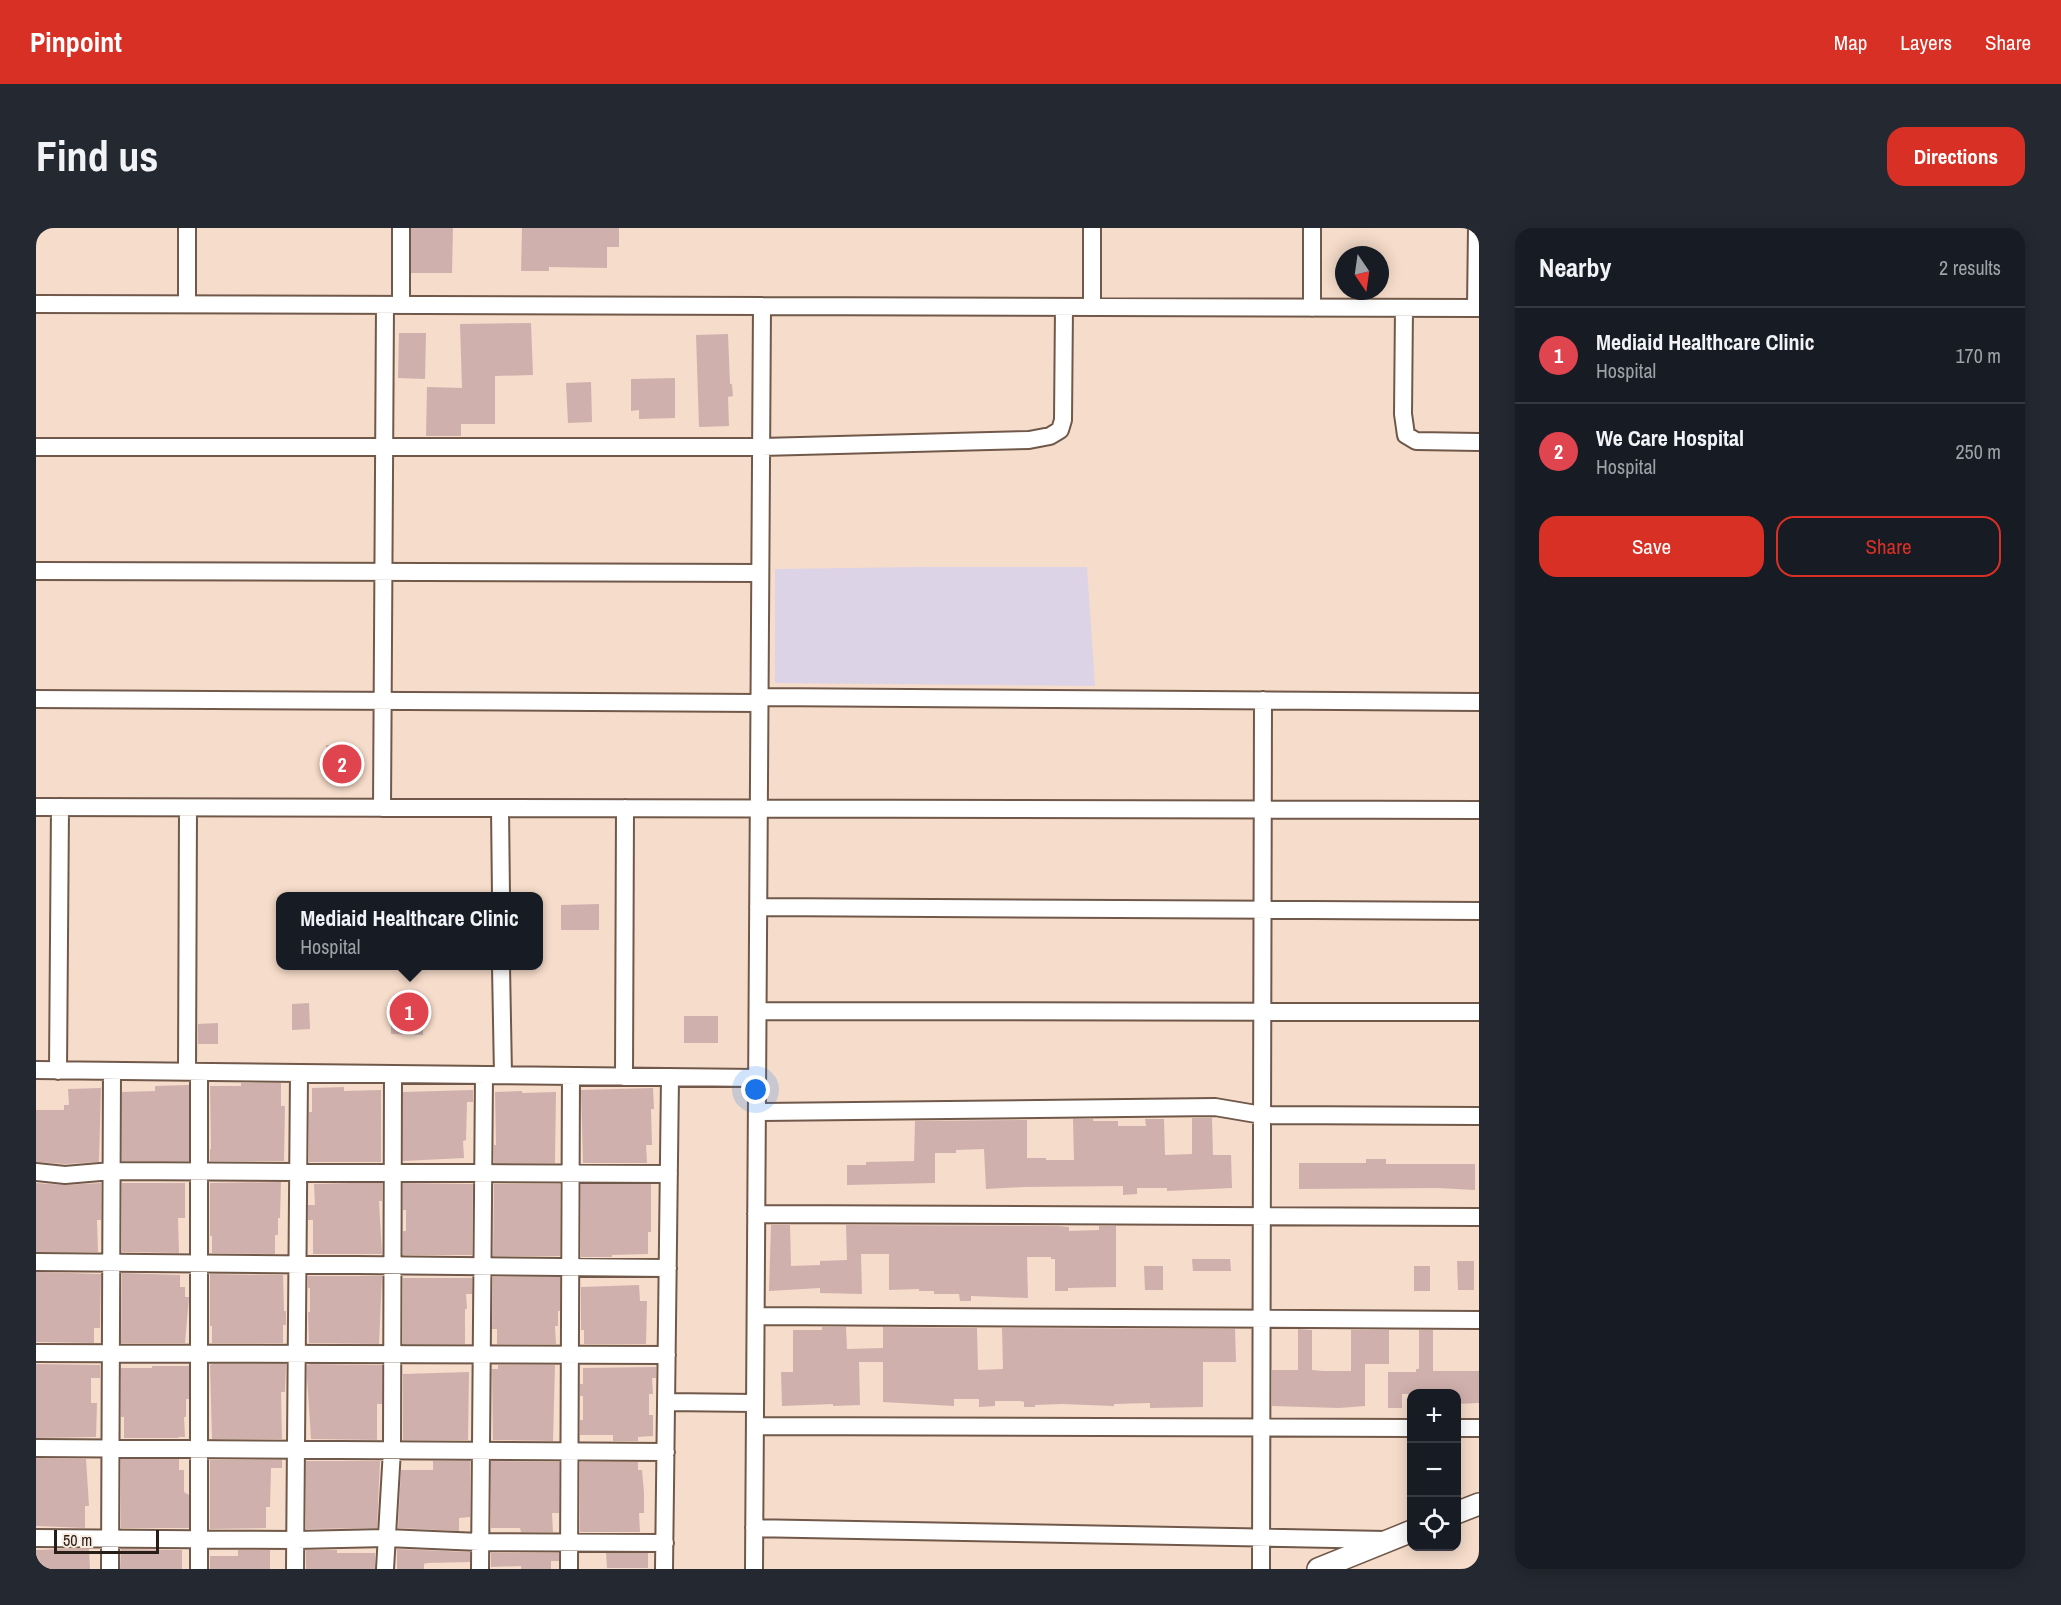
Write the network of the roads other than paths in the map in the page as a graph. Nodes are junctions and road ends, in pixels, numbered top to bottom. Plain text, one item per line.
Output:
1 (187, 228) edge
2 (401, 228) edge
3 (1092, 228) edge
4 (1312, 228) edge
5 (1477, 228) edge
6 (36, 304) edge
7 (187, 304) junction
8 (393, 305) junction
9 (762, 306) junction
10 (1064, 307) junction
11 (1092, 307) junction
12 (1312, 308) junction
13 (1404, 308) junction
14 (1478, 308) edge
15 (1479, 442) edge
16 (36, 447) edge
17 (384, 447) junction
18 (761, 447) junction
19 (36, 571) edge
20 (383, 572) junction
21 (760, 573) junction
22 (36, 699) edge
23 (760, 700) junction
24 (1263, 700) junction
25 (382, 701) junction
26 (1479, 702) edge
27 (36, 807) edge
28 (60, 807) junction
29 (188, 808) junction
30 (382, 808) junction
31 (500, 808) junction
32 (625, 808) junction
33 (759, 808) junction
34 (1262, 809) junction
35 (1479, 810) edge
36 (501, 892) edge
37 (758, 907) junction
38 (1262, 910) junction
39 (1479, 911) edge
40 (501, 970) edge
41 (758, 1011) junction
42 (1262, 1012) junction
43 (1479, 1012) edge
44 (36, 1071) edge
45 (58, 1071) junction
46 (112, 1071) junction
47 (193, 1072) junction
48 (299, 1073) junction
49 (393, 1074) junction
50 (484, 1075) junction
51 (503, 1075) junction
52 (571, 1076) junction
53 (624, 1077) junction
54 (670, 1077) junction
55 (757, 1078) junction
56 (757, 1112) junction
57 (1262, 1115) junction
58 (1479, 1116) edge
59 (112, 1171) junction
60 (199, 1171) junction
61 (36, 1172) edge
62 (298, 1172) junction
63 (393, 1172) junction
64 (483, 1173) junction
65 (571, 1173) junction
66 (669, 1174) junction
67 (756, 1214) junction
68 (1262, 1216) junction
69 (1479, 1217) edge
70 (36, 1262) edge
71 (111, 1262) junction
72 (199, 1263) junction
73 (297, 1264) junction
74 (392, 1265) junction
75 (482, 1266) junction
76 (570, 1267) junction
77 (668, 1268) junction
78 (756, 1316) junction
79 (1262, 1319) junction
80 (1479, 1320) edge
81 (36, 1353) edge
82 (111, 1353) junction
83 (199, 1354) junction
84 (297, 1354) junction
85 (392, 1354) junction
86 (481, 1355) junction
87 (570, 1355) junction
88 (667, 1355) junction
89 (666, 1402) junction
90 (755, 1403) junction
91 (755, 1426) junction
92 (1261, 1427) junction
93 (1407, 1428) edge
94 (1461, 1428) edge
95 (1479, 1428) edge
96 (36, 1448) edge
97 (111, 1448) junction
98 (199, 1449) junction
99 (296, 1450) junction
100 (392, 1450) junction
101 (481, 1451) junction
102 (570, 1452) junction
103 (666, 1452) junction
104 (1479, 1504) edge
105 (1461, 1511) edge
106 (754, 1528) junction
107 (1407, 1533) edge
108 (1261, 1537) junction
109 (36, 1538) edge
110 (386, 1538) junction
111 (110, 1539) junction
112 (199, 1540) junction
113 (296, 1540) junction
114 (1390, 1540) junction
115 (480, 1542) junction
116 (569, 1543) junction
117 (665, 1543) junction
118 (110, 1569) edge
119 (199, 1569) edge
120 (295, 1569) edge
121 (385, 1569) edge
122 (480, 1569) edge
123 (569, 1569) edge
124 (664, 1569) edge
125 (754, 1569) edge
126 (1261, 1569) edge
127 (1318, 1569) edge

1 - 7 street
2 - 8 street
3 - 11 street
4 - 12 street
5 - 14 street
6 - 7 street
7 - 8 street
8 - 9 street
8 - 17 street
9 - 10 street
9 - 18 street
10 - 11 street
10 - 18 street
11 - 12 street
12 - 13 street
13 - 14 street
13 - 15 street
16 - 17 street
17 - 18 street
17 - 20 street
18 - 21 street
19 - 20 street
20 - 21 street
20 - 25 street
21 - 23 street
22 - 25 street
23 - 24 street
23 - 25 street
23 - 33 street
24 - 26 street
24 - 34 street
25 - 30 street
27 - 28 street
28 - 29 street
28 - 45 street
29 - 30 street
29 - 47 street
30 - 31 street
31 - 32 street
31 - 36 street
32 - 33 street
32 - 53 street
33 - 34 street
33 - 37 street
34 - 35 street
34 - 38 street
37 - 38 street
37 - 41 street
38 - 39 street
38 - 42 street
40 - 51 street
41 - 42 street
41 - 55 street
42 - 43 street
42 - 57 street
44 - 45 street
45 - 46 street
46 - 47 street
46 - 59 street
47 - 48 street
47 - 60 street
48 - 49 street
48 - 62 street
49 - 50 street
49 - 63 street
50 - 51 street
50 - 64 street
51 - 52 street
52 - 53 street
52 - 65 street
53 - 54 street
54 - 55 street
54 - 66 street
55 - 56 street
56 - 57 street
56 - 67 street
57 - 58 street
57 - 68 street
59 - 60 street
59 - 61 street
59 - 71 street
60 - 62 street
60 - 72 street
62 - 63 street
62 - 73 street
63 - 64 street
63 - 74 street
64 - 65 street
64 - 75 street
65 - 66 street
65 - 76 street
66 - 77 street
67 - 68 street
67 - 78 street
68 - 69 street
68 - 79 street
70 - 71 street
71 - 72 street
71 - 82 street
72 - 73 street
72 - 83 street
73 - 74 street
73 - 84 street
74 - 75 street
74 - 85 street
75 - 76 street
75 - 86 street
76 - 77 street
76 - 87 street
77 - 88 street
78 - 79 street
78 - 90 street
79 - 80 street
79 - 92 street
81 - 82 street
82 - 83 street
82 - 97 street
83 - 84 street
83 - 98 street
84 - 85 street
84 - 99 street
85 - 86 street
85 - 100 street
86 - 87 street
86 - 101 street
87 - 88 street
87 - 102 street
88 - 89 street
89 - 90 street
89 - 103 street
90 - 91 street
91 - 92 street
91 - 106 street
92 - 93 street
92 - 108 street
94 - 95 street
96 - 97 street
97 - 98 street
97 - 111 street
98 - 99 street
98 - 112 street
99 - 100 street
99 - 113 street
100 - 101 street
100 - 110 street
101 - 102 street
101 - 115 street
102 - 103 street
102 - 116 street
103 - 117 street
104 - 105 main road
106 - 108 street
106 - 125 street
107 - 114 main road
108 - 114 street
108 - 126 street
109 - 111 street
110 - 113 street
110 - 115 street
110 - 121 street
111 - 112 street
111 - 118 street
112 - 113 street
112 - 119 street
113 - 120 street
114 - 127 main road
115 - 116 street
115 - 122 street
116 - 117 street
116 - 123 street
117 - 124 street

